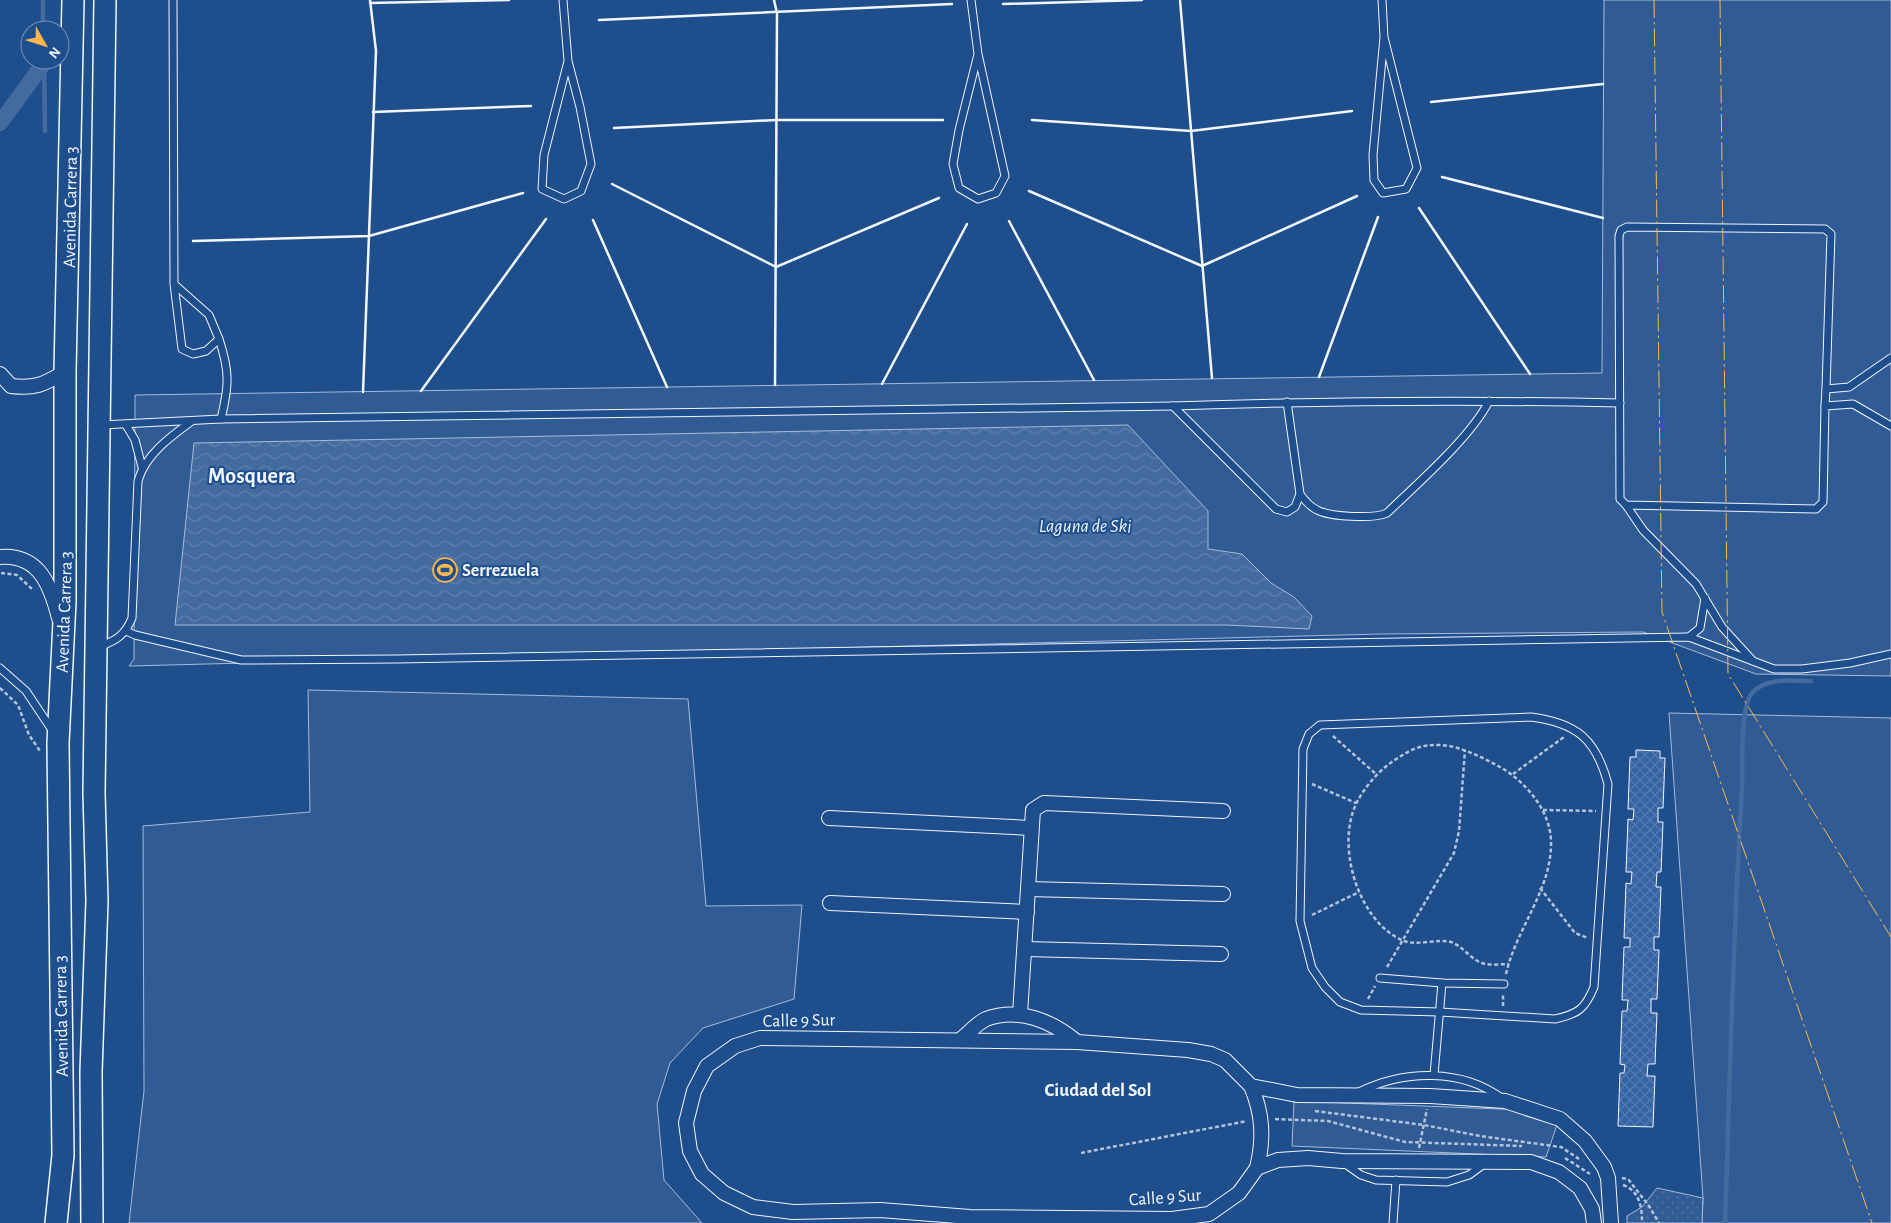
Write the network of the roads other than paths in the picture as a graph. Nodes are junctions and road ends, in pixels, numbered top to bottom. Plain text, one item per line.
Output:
1 (73, 0) edge
2 (105, 0) edge
3 (173, 0) edge
4 (563, 0) edge
5 (971, 0) edge
6 (1382, 0) edge
7 (1384, 37) junction
8 (978, 54) junction
9 (568, 61) junction
10 (174, 284) junction
11 (219, 339) junction
12 (1891, 358) edge
13 (66, 372) junction
14 (0, 374) edge
15 (1826, 389) junction
16 (1489, 401) junction
17 (1286, 402) junction
18 (1620, 403) junction
19 (1173, 406) junction
20 (1825, 406) junction
21 (221, 419) junction
22 (193, 421) junction
23 (98, 425) junction
24 (126, 425) junction
25 (1891, 426) edge
26 (142, 467) junction
27 (1300, 494) junction
28 (1626, 505) junction
29 (0, 557) edge
30 (1705, 598) junction
31 (126, 631) junction
32 (64, 637) junction
33 (1688, 637) junction
34 (96, 648) junction
35 (1891, 654) edge
36 (1754, 662) junction
37 (0, 668) edge
38 (58, 743) junction
39 (1223, 811) dead end
40 (829, 818) dead end
41 (1031, 828) junction
42 (1028, 889) junction
43 (1223, 894) dead end
44 (830, 903) dead end
45 (1027, 912) junction
46 (1025, 949) junction
47 (1221, 954) dead end
48 (1380, 978) road end
49 (1442, 983) junction
50 (1504, 984) dead end
51 (1440, 1012) junction
52 (1020, 1014) junction
53 (962, 1039) junction
54 (1077, 1042) junction
55 (1434, 1075) junction
56 (1252, 1086) junction
57 (1355, 1095) junction
58 (1505, 1101) junction
59 (1342, 1161) junction
60 (1488, 1161) junction
61 (1257, 1168) junction
62 (1396, 1180) junction
63 (974, 1220) edge
64 (1095, 1221) edge
65 (56, 1223) edge
66 (92, 1223) edge
67 (1393, 1223) edge
68 (1594, 1223) edge
69 (1611, 1223) edge

1 - 13 main road, Avenida Carrera 3
2 - 23 main road, Avenida Carrera 3
3 - 10 lane
4 - 9 lane
5 - 8 lane
6 - 7 lane
7 - 7 lane
8 - 8 lane
9 - 9 lane
10 - 11 lane
10 - 11 lane
11 - 21 lane
12 - 15 lane
13 - 14 street
13 - 32 main road, Avenida Carrera 3
15 - 18 lane
15 - 20 lane
16 - 17 lane
16 - 18 lane
16 - 27 lane
17 - 19 lane
17 - 27 lane
18 - 28 lane
19 - 21 lane
19 - 27 lane
20 - 25 lane
20 - 28 lane
21 - 22 lane
22 - 24 lane
22 - 26 lane
23 - 24 lane
23 - 34 main road, Avenida Carrera 3
24 - 26 lane
26 - 31 lane
28 - 30 lane
29 - 32 street
30 - 33 lane
30 - 36 lane
31 - 33 lane
31 - 34 lane
32 - 38 main road, Avenida Carrera 3
33 - 36 lane
34 - 66 main road, Avenida Carrera 3
35 - 36 lane
37 - 38 lane
38 - 65 main road, Avenida Carrera 3
39 - 41 street
40 - 41 street
41 - 42 street
42 - 43 street
42 - 45 street
44 - 45 street
45 - 46 street
46 - 47 street
46 - 52 street
48 - 49 lane
49 - 50 lane
49 - 51 lane
51 - 51 lane
51 - 55 lane
52 - 53 street
52 - 54 street
53 - 54 street, Calle 9 Sur
53 - 63 street, Calle 9 Sur
54 - 56 street, Calle 9 Sur
55 - 57 lane
55 - 58 lane
56 - 57 street
56 - 61 street
57 - 58 street
58 - 69 street
59 - 60 street
59 - 61 street
59 - 62 lane
60 - 62 lane
60 - 68 street
61 - 64 street, Calle 9 Sur
62 - 67 lane
63 - 64 street, Calle 9 Sur

